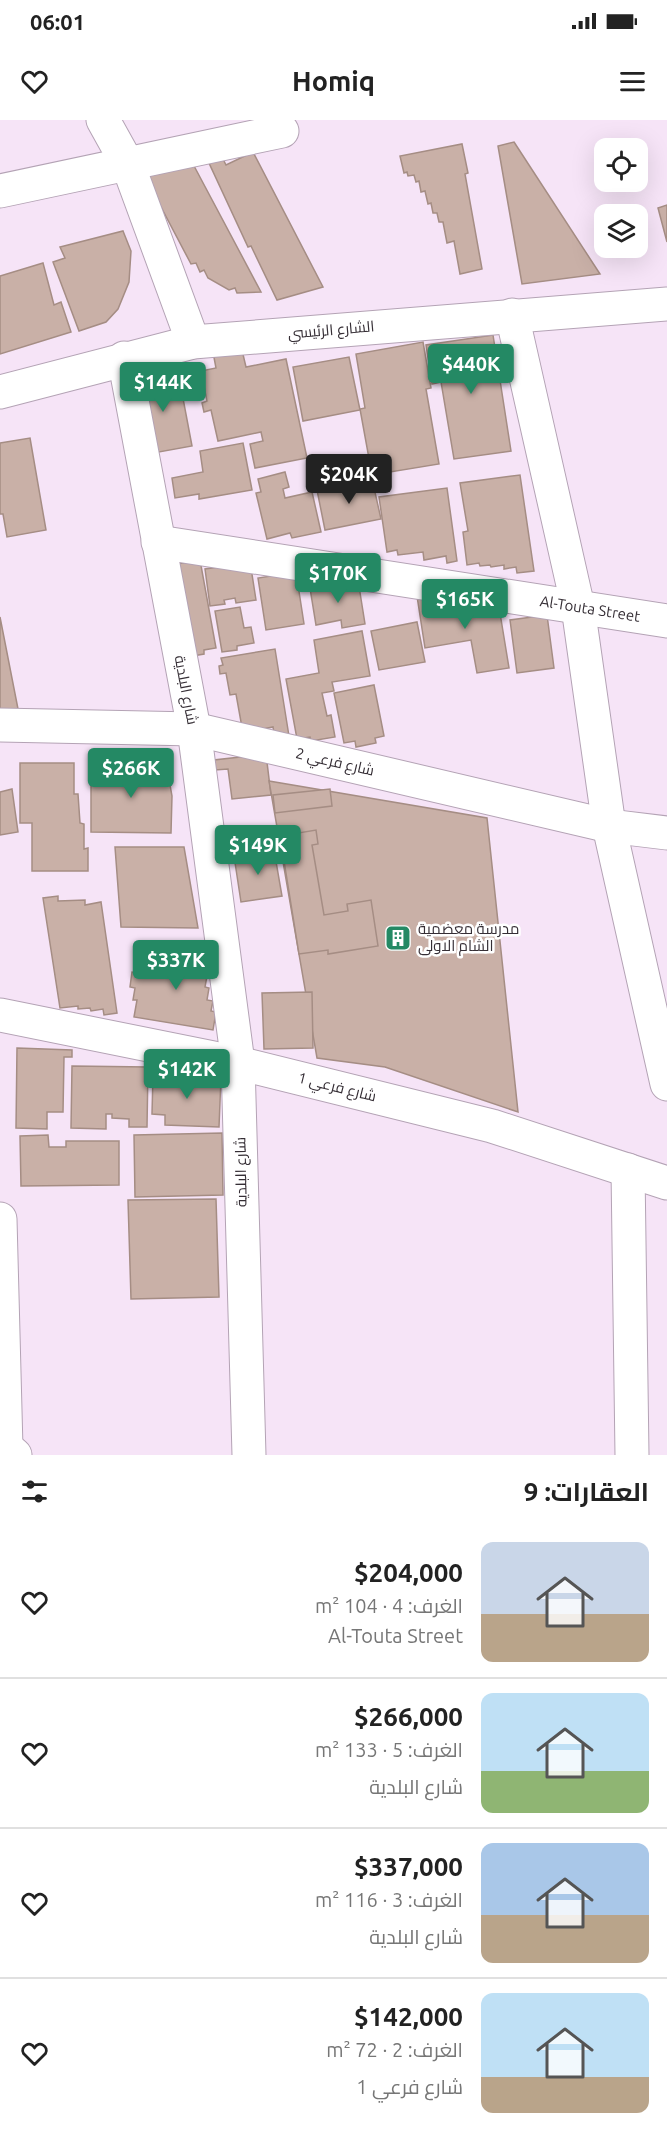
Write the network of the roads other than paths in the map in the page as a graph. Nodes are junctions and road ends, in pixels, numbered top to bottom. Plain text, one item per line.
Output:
1 (103, 120) edge
2 (282, 131) dead end
3 (128, 165) junction
4 (0, 191) edge
5 (667, 304) edge
6 (512, 315) junction
7 (193, 342) junction
8 (124, 358) junction
9 (0, 392) edge
10 (158, 542) junction
11 (578, 607) junction
12 (667, 621) edge
13 (0, 725) edge
14 (194, 729) junction
15 (609, 826) junction
16 (667, 833) edge
17 (0, 1015) edge
18 (238, 1063) junction
19 (667, 1084) edge
20 (628, 1170) junction
21 (667, 1183) edge
22 (0, 1220) edge
23 (7, 1448) edge
24 (249, 1455) edge
25 (632, 1455) edge

1 - 3 street
2 - 3 street
3 - 4 street
3 - 7 street
5 - 6 street, الشارع الرئيسي
6 - 7 street, الشارع الرئيسي
6 - 11 street
7 - 8 street, الشارع الرئيسي
8 - 9 street, الشارع الرئيسي
8 - 10 street, شارع البلدية
10 - 11 street, Al-Touta Street
10 - 14 street, شارع البلدية
11 - 12 street, Al-Touta Street
11 - 15 street
13 - 14 street, شارع فرعي 2
14 - 15 street, شارع فرعي 2
14 - 18 street, شارع البلدية
15 - 16 street, شارع فرعي 2
15 - 19 street
17 - 18 street, شارع فرعي 1
18 - 20 street, شارع فرعي 1
18 - 24 street, شارع البلدية
20 - 21 street, شارع فرعي 1
20 - 25 street
22 - 23 street

